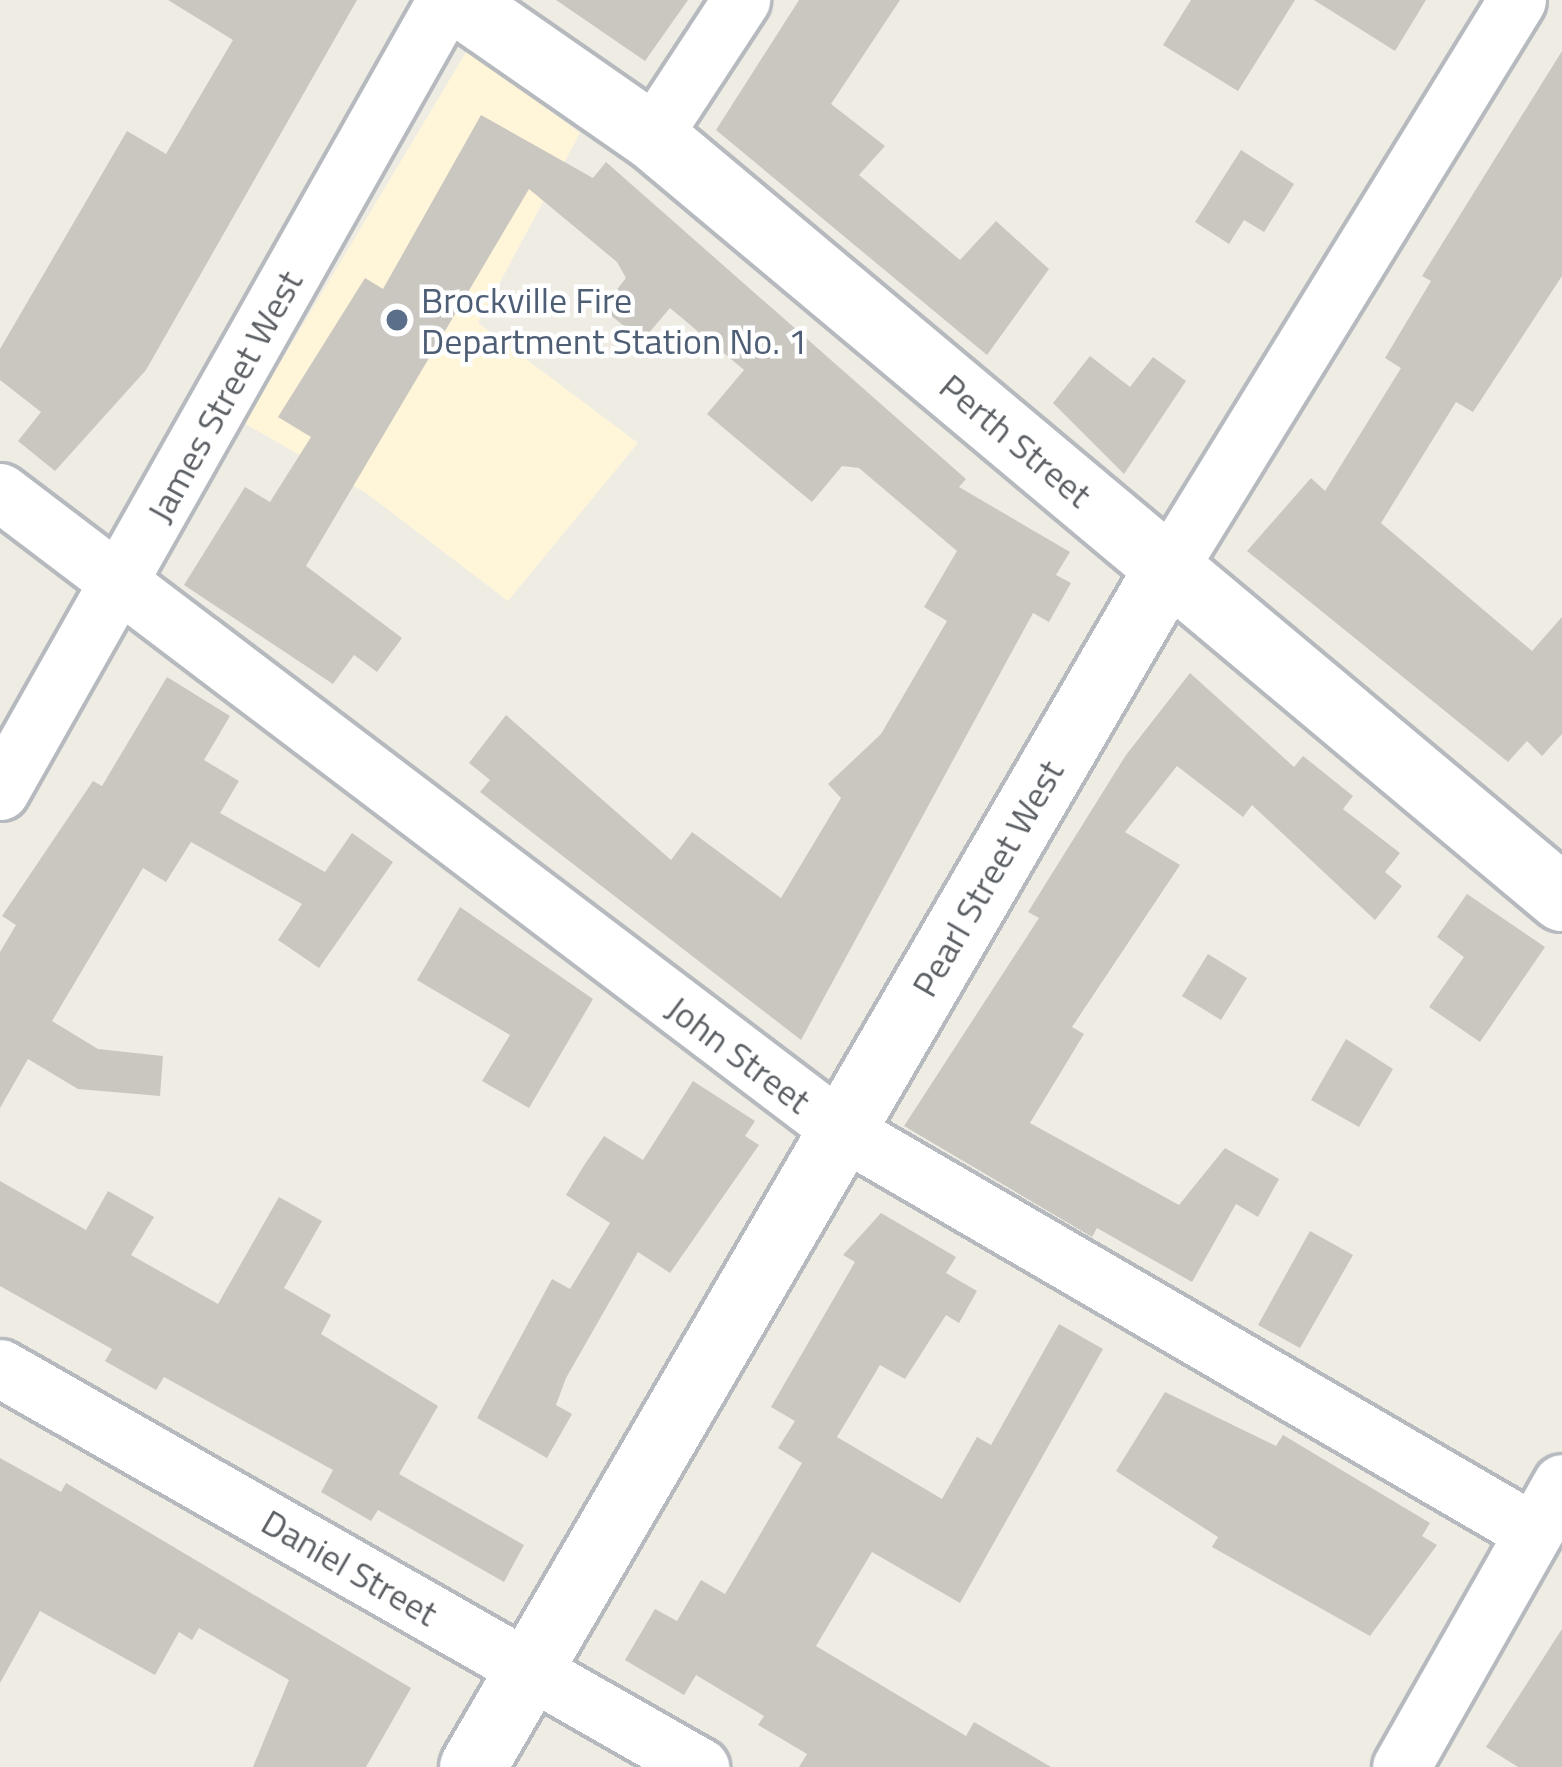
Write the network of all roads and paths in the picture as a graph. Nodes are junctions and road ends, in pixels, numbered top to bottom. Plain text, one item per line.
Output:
1 (446, 0) edge
2 (456, 0) edge
3 (741, 0) edge
4 (1517, 0) edge
5 (652, 136) junction
6 (0, 492) edge
7 (1169, 567) junction
8 (119, 583) junction
9 (0, 791) edge
10 (1562, 898) edge
11 (840, 1129) junction
12 (0, 1368) edge
13 (1562, 1483) edge
14 (1533, 1532) junction
15 (529, 1671) junction
16 (473, 1767) edge
17 (700, 1767) edge
18 (1401, 1767) edge

1 - 8 street, James Street West
2 - 5 street, Perth Street
3 - 5 street
4 - 7 street, Pearl Street West
5 - 7 street, Perth Street
6 - 8 street, John Street
7 - 10 street, Perth Street
7 - 11 street, Pearl Street West
8 - 9 street, James Street West
8 - 11 street, John Street
11 - 14 street, John Street
11 - 15 street, Pearl Street West
12 - 15 street, Daniel Street
13 - 14 street
14 - 18 street
15 - 16 street, Pearl Street West
15 - 17 street, Daniel Street

